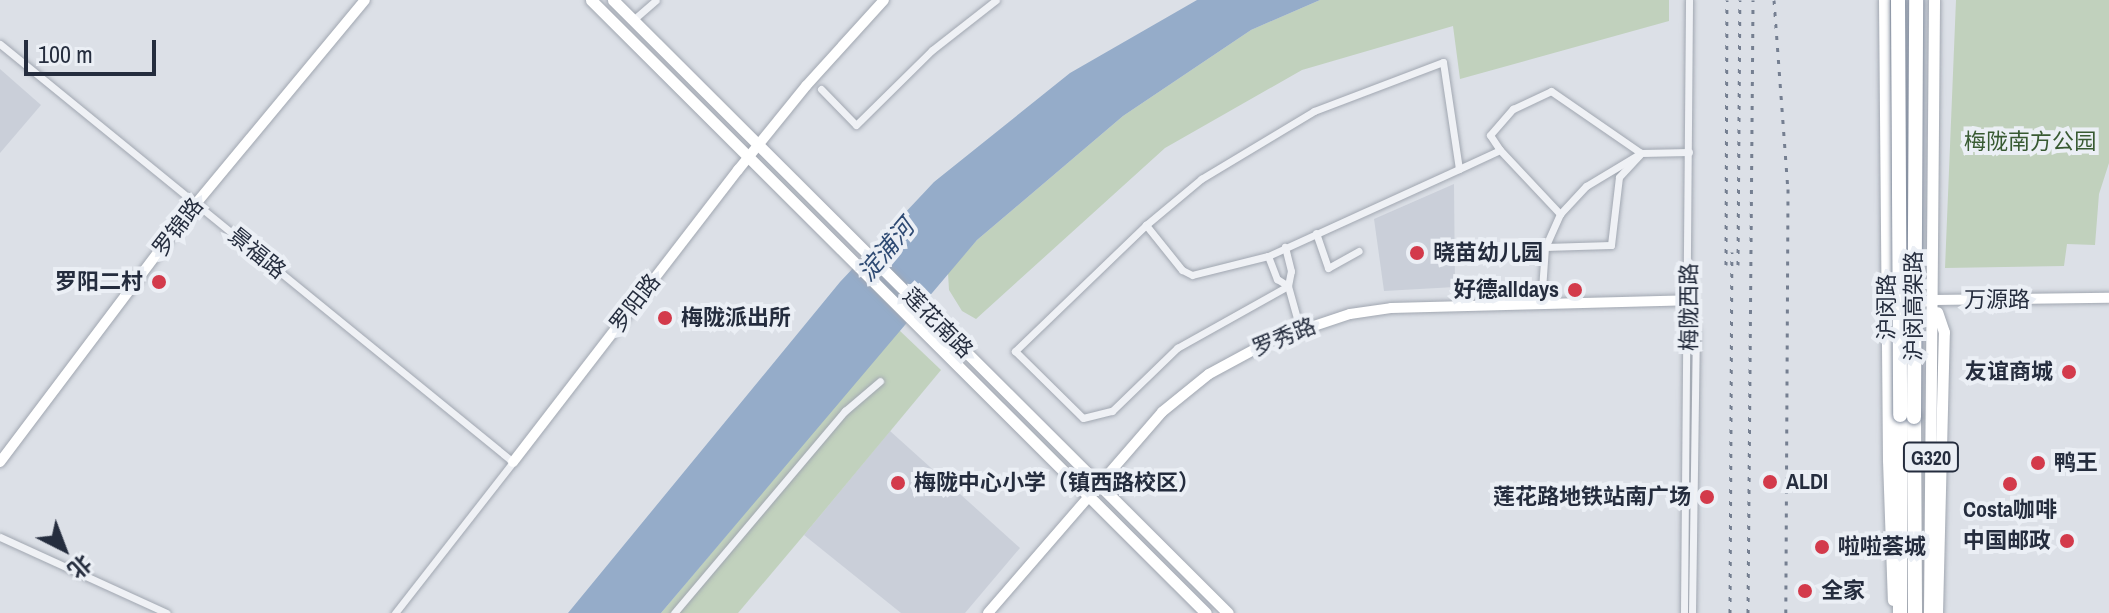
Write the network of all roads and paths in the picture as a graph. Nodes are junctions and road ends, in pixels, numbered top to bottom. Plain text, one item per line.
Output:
1 (365, 0) edge
2 (591, 0) edge
3 (613, 0) edge
4 (656, 0) edge
5 (884, 0) edge
6 (996, 0) edge
7 (1689, 0) edge
8 (1884, 0) edge
9 (1898, 0) edge
10 (1916, 0) edge
11 (1934, 0) edge
12 (633, 20) junction
13 (0, 44) edge
14 (821, 89) dead end
15 (757, 146) junction
16 (1500, 150) junction
17 (1689, 152) junction
18 (1641, 153) junction
19 (747, 159) junction
20 (1459, 169) junction
21 (196, 204) junction
22 (1560, 214) junction
23 (1146, 225) junction
24 (1316, 233) junction
25 (1285, 247) junction
26 (1545, 247) junction
27 (1359, 251) dead end
28 (1268, 256) junction
29 (1288, 286) junction
30 (2109, 298) edge
31 (1689, 300) junction
32 (1934, 300) junction
33 (1541, 304) junction
34 (1886, 308) junction
35 (1300, 329) junction
36 (880, 381) dead end
37 (0, 462) edge
38 (513, 462) junction
39 (1099, 484) junction
40 (1088, 496) junction
41 (0, 537) edge
42 (167, 613) edge
43 (395, 613) edge
44 (674, 613) edge
45 (988, 613) edge
46 (1206, 613) edge
47 (1228, 613) edge
48 (1684, 613) edge
49 (1692, 613) edge
50 (1894, 613) edge
51 (1900, 613) edge
52 (1915, 613) edge
53 (1929, 613) edge
54 (1937, 613) edge

1 - 21 street, 罗锦路
2 - 19 main road, 莲花南路
3 - 12 main road, 莲花南路
4 - 12 street
5 - 15 street, 罗阳路
6 - 14 street
7 - 17 street, 梅陇西路
8 - 34 main road, 沪闵路 / G320
9 - 51 highway, 沪闵高架路, bridge
10 - 52 highway, 沪闵高架路, bridge
11 - 32 main road, 沪闵路 / G320
12 - 15 main road, 莲花南路
13 - 21 street, 景福路
15 - 19 street, 罗阳路
15 - 39 main road, 莲花南路
16 - 18 street
16 - 20 street
16 - 22 street
17 - 18 street
17 - 31 street, 梅陇西路
18 - 22 street
18 - 26 street
19 - 38 street, 罗阳路
19 - 40 main road, 莲花南路
20 - 23 street
20 - 24 street
21 - 37 street, 罗锦路
21 - 38 street, 景福路
22 - 26 street
23 - 28 street
23 - 29 street
24 - 25 street
24 - 27 street
25 - 28 street
25 - 29 street
26 - 33 street
28 - 29 street
29 - 35 street
30 - 32 street, 万源路
31 - 33 street, 罗秀路
31 - 48 street, 梅陇西路
31 - 49 street
32 - 34 street, 万源路
32 - 53 main road, 沪闵路 / G320
32 - 54 main road, 沪闵路 / G320
33 - 35 street, 罗秀路
34 - 50 main road, 沪闵路 / G320
35 - 39 street, 罗秀路
36 - 44 street
38 - 43 street, 罗阳路
39 - 40 street, 罗秀路
39 - 47 main road, 莲花南路
40 - 45 street, 罗秀路
40 - 46 main road, 莲花南路
41 - 42 street

